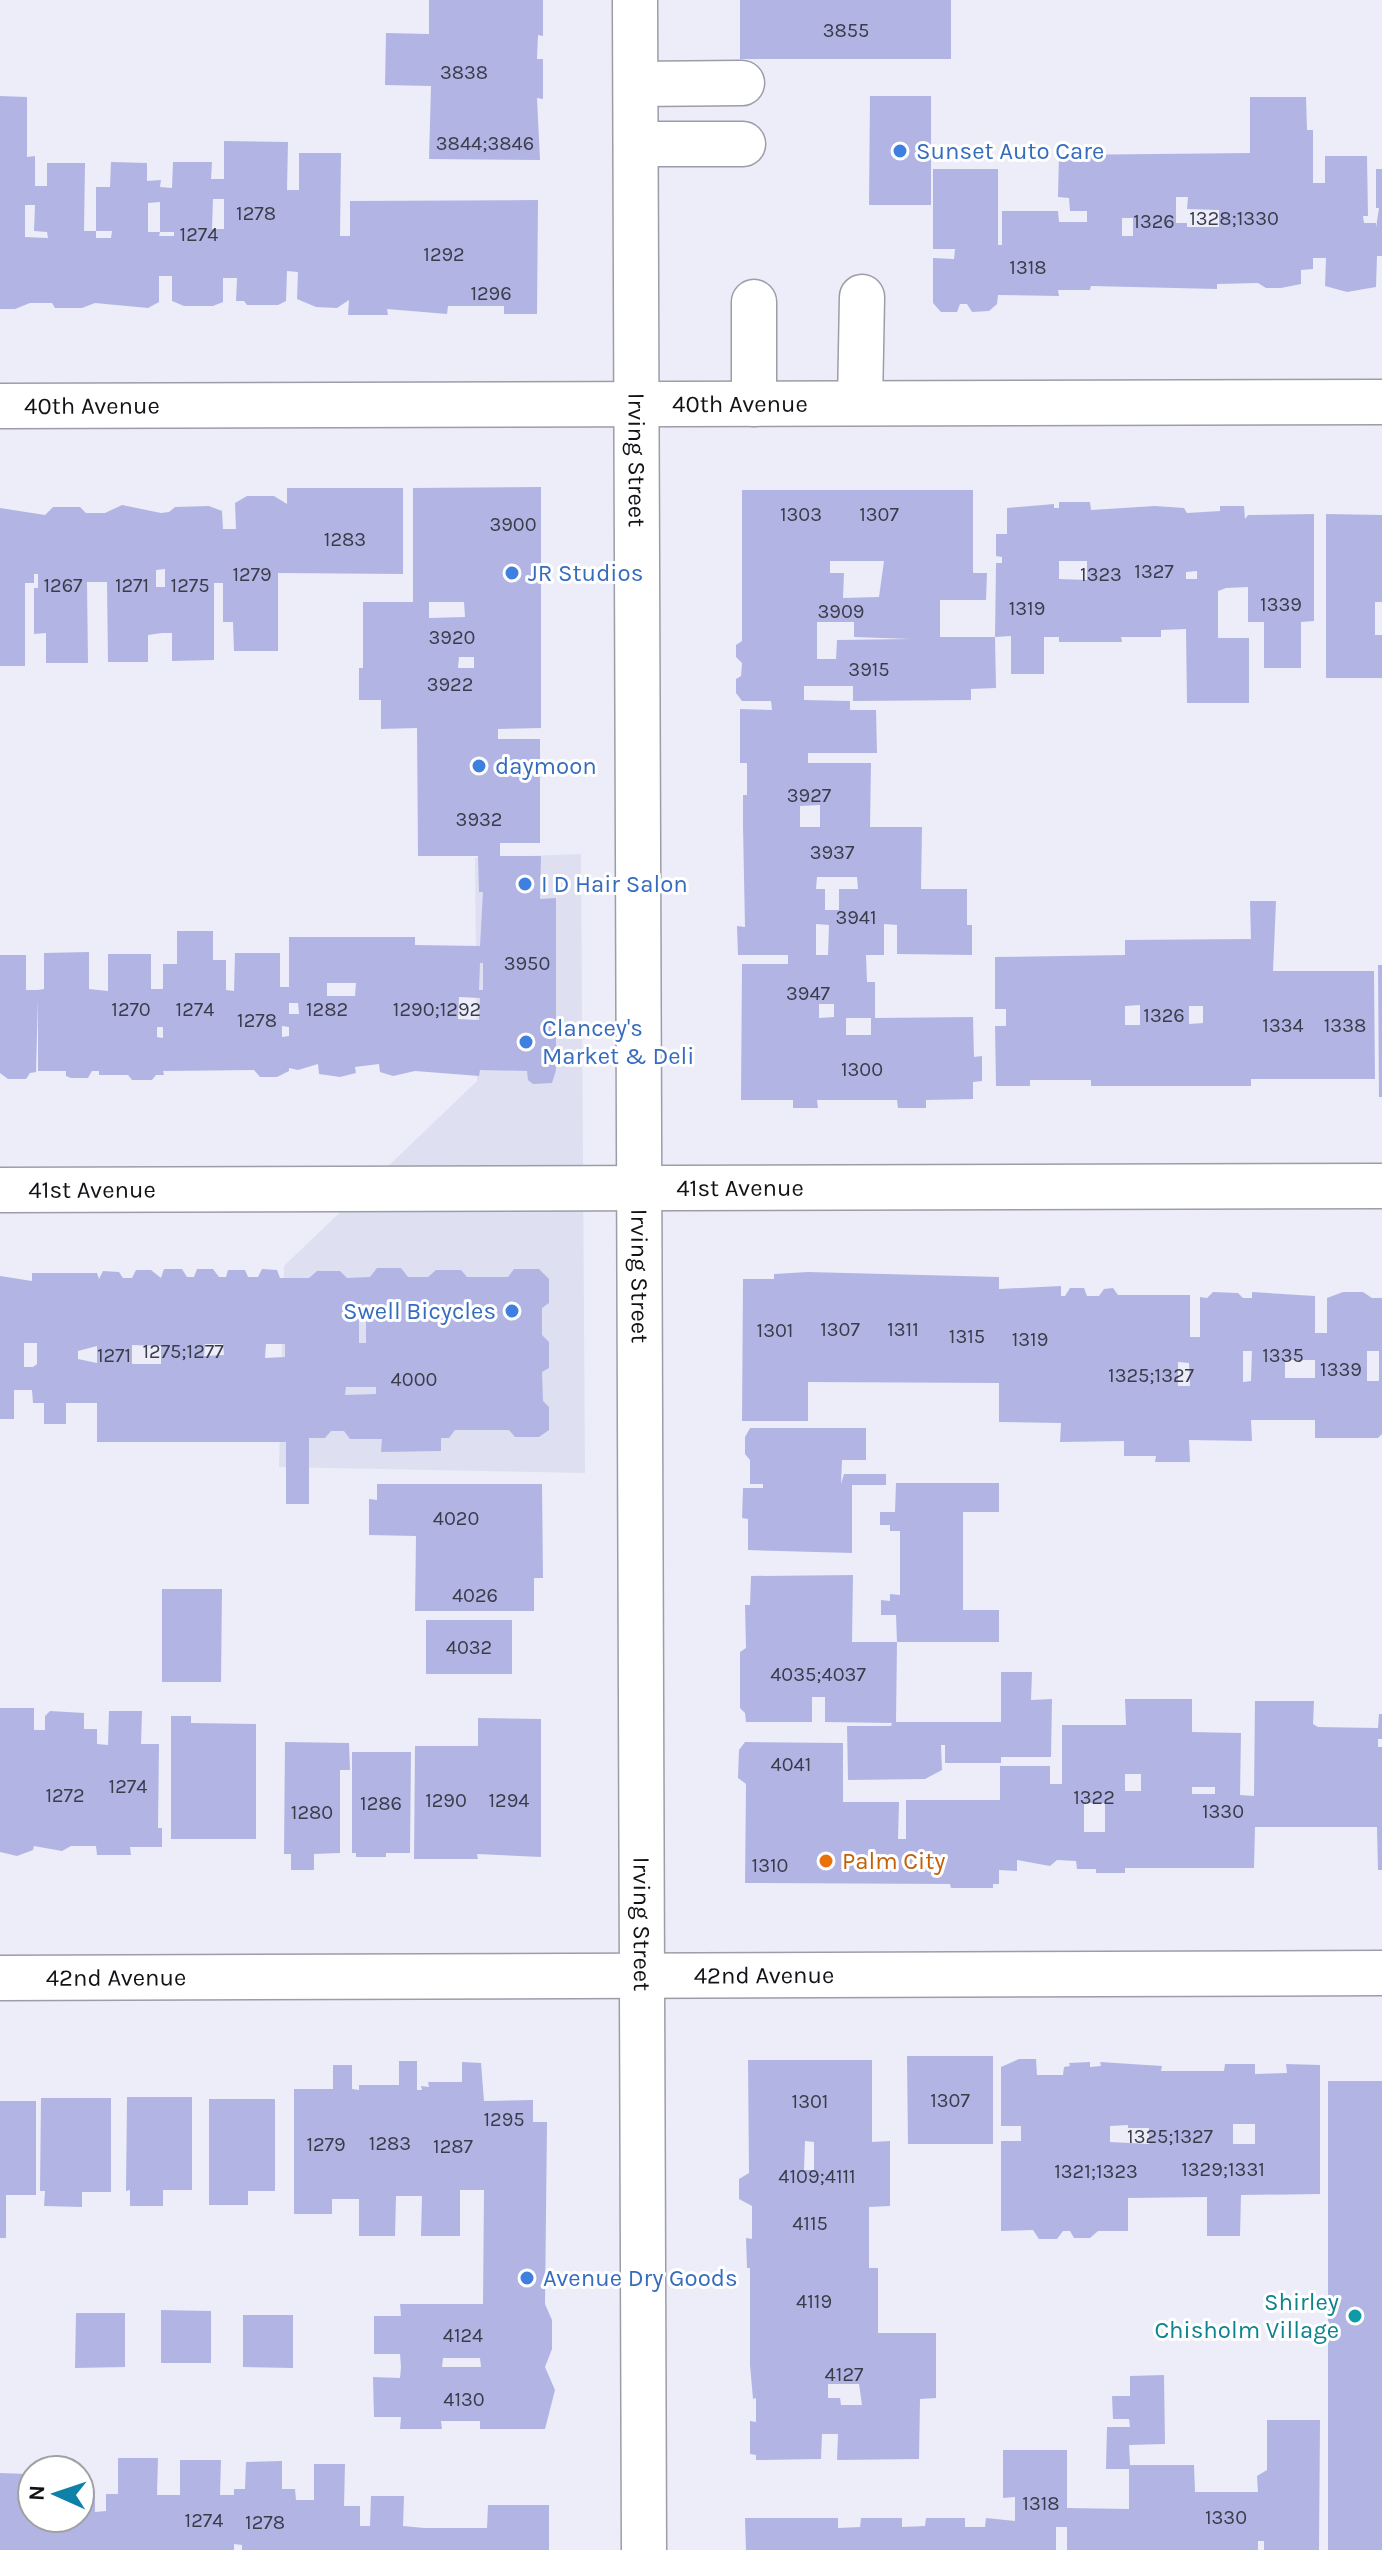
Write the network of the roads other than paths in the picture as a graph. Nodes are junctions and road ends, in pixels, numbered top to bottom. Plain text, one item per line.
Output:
1 (635, 0) edge
2 (742, 83) dead end
3 (636, 84) junction
4 (636, 144) junction
5 (743, 144) dead end
6 (862, 297) dead end
7 (754, 302) dead end
8 (1382, 402) edge
9 (860, 403) junction
10 (637, 404) junction
11 (754, 404) junction
12 (0, 406) edge
13 (1382, 1186) edge
14 (640, 1189) junction
15 (0, 1190) edge
16 (1382, 1973) edge
17 (642, 1976) junction
18 (0, 1978) edge
19 (644, 2550) edge

1 - 3 street, Irving Street
2 - 3 street
3 - 4 street, Irving Street
4 - 5 street
4 - 10 street, Irving Street
6 - 9 street
7 - 11 street
8 - 9 street, 40th Avenue
9 - 11 street, 40th Avenue
10 - 11 street, 40th Avenue
10 - 12 street, 40th Avenue
10 - 14 street, Irving Street
13 - 14 street, 41st Avenue
14 - 15 street, 41st Avenue
14 - 17 street, Irving Street
16 - 17 street, 42nd Avenue
17 - 18 street, 42nd Avenue
17 - 19 street, Irving Street

